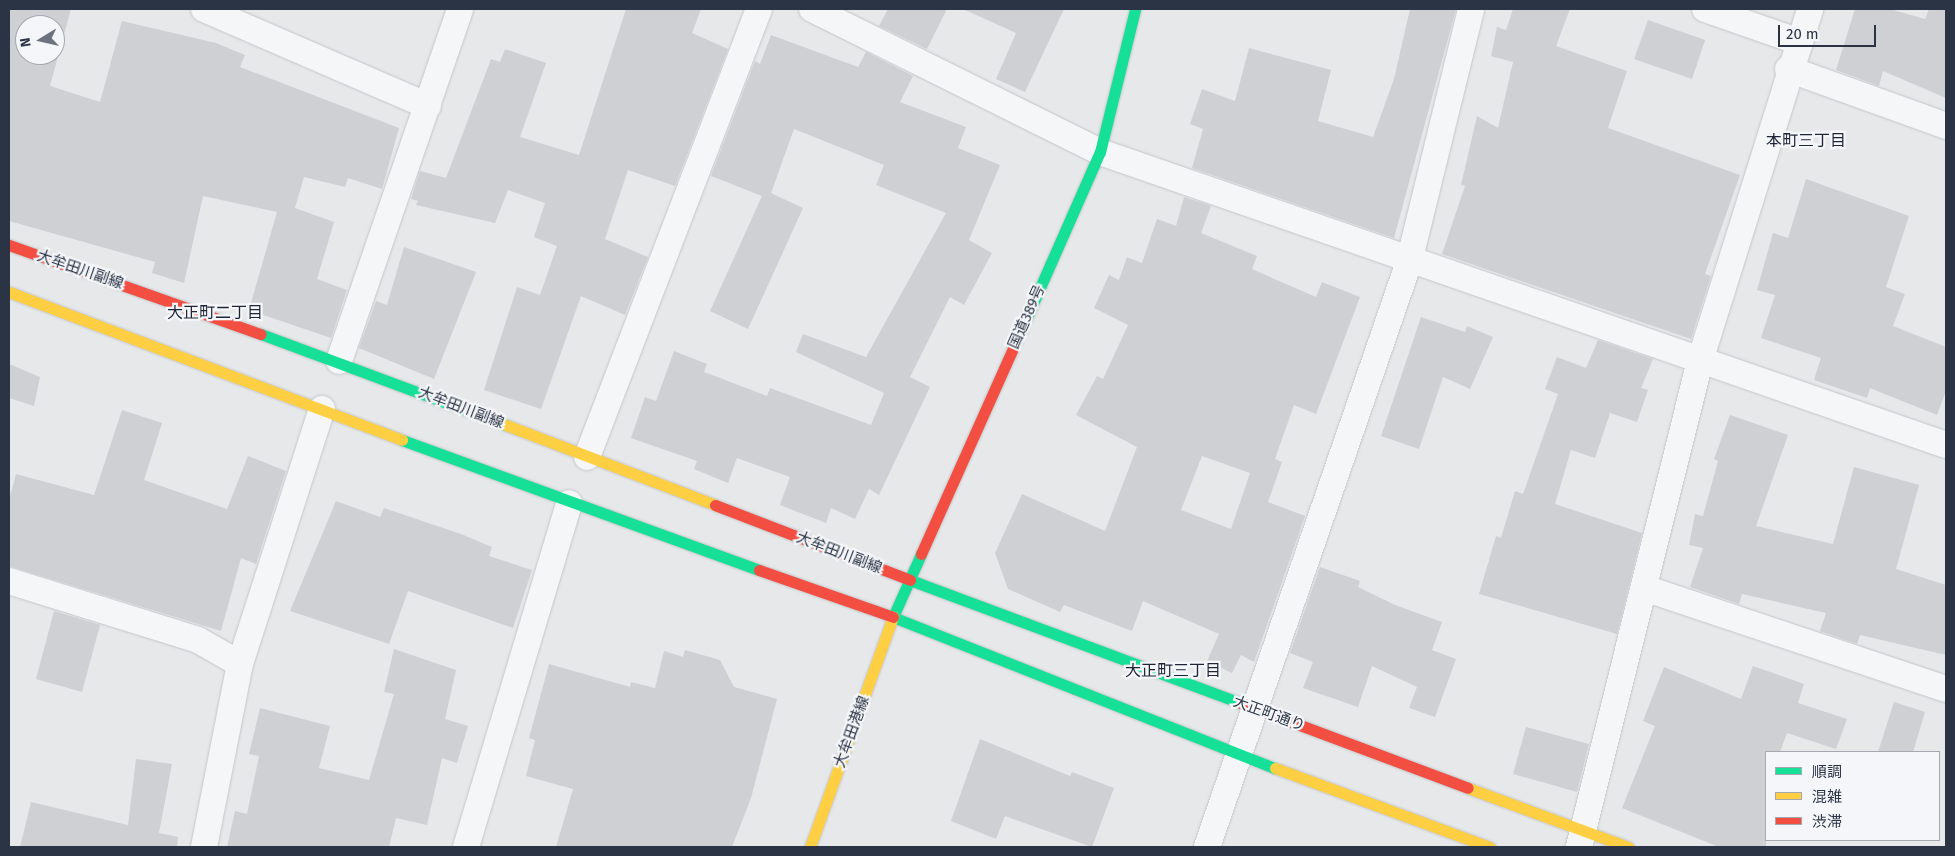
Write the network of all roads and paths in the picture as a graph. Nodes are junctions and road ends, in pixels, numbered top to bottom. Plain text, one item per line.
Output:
1 (204, 9) edge
2 (460, 9) edge
3 (759, 9) edge
4 (812, 9) edge
5 (1135, 9) edge
6 (1471, 9) edge
7 (1705, 9) edge
8 (1810, 9) edge
9 (1800, 42) junction
10 (1788, 68) junction
11 (428, 106) junction
12 (1946, 126) edge
13 (1100, 152) junction
14 (9, 245) edge
15 (1409, 262) junction
16 (9, 292) edge
17 (1700, 360) junction
18 (339, 361) junction
19 (322, 408) junction
20 (1946, 445) edge
21 (587, 456) junction
22 (568, 503) junction
23 (910, 580) junction
24 (9, 581) edge
25 (1644, 588) junction
26 (893, 617) junction
27 (240, 664) junction
28 (1946, 688) edge
29 (1253, 708) junction
30 (1236, 753) junction
31 (1581, 839) edge
32 (204, 847) edge
33 (466, 847) edge
34 (810, 847) edge
35 (1207, 847) edge
36 (1490, 847) edge
37 (1628, 847) edge

1 - 11 street
2 - 11 street
3 - 21 street
4 - 13 street
5 - 13 main road, 国道389号
6 - 15 street
7 - 9 street
8 - 9 street
9 - 10 street
10 - 12 street
10 - 17 street
11 - 18 street
13 - 15 street
13 - 23 main road, 国道389号
14 - 18 main road, 大牟田川副線
15 - 17 street
15 - 29 street
16 - 19 main road
17 - 20 street
17 - 25 street
18 - 21 main road, 大牟田川副線
19 - 22 main road
19 - 27 street
21 - 23 main road, 大牟田川副線
22 - 26 main road
22 - 33 street
23 - 26 main road, 国道389号
23 - 29 main road, 大正町通り
24 - 27 street
25 - 28 street
25 - 31 street
26 - 30 main road
26 - 34 main road, 大牟田港線
27 - 32 street
29 - 30 street
29 - 31 main road, 大正町通り
30 - 35 street
30 - 36 main road
31 - 37 main road, 大正町通り

